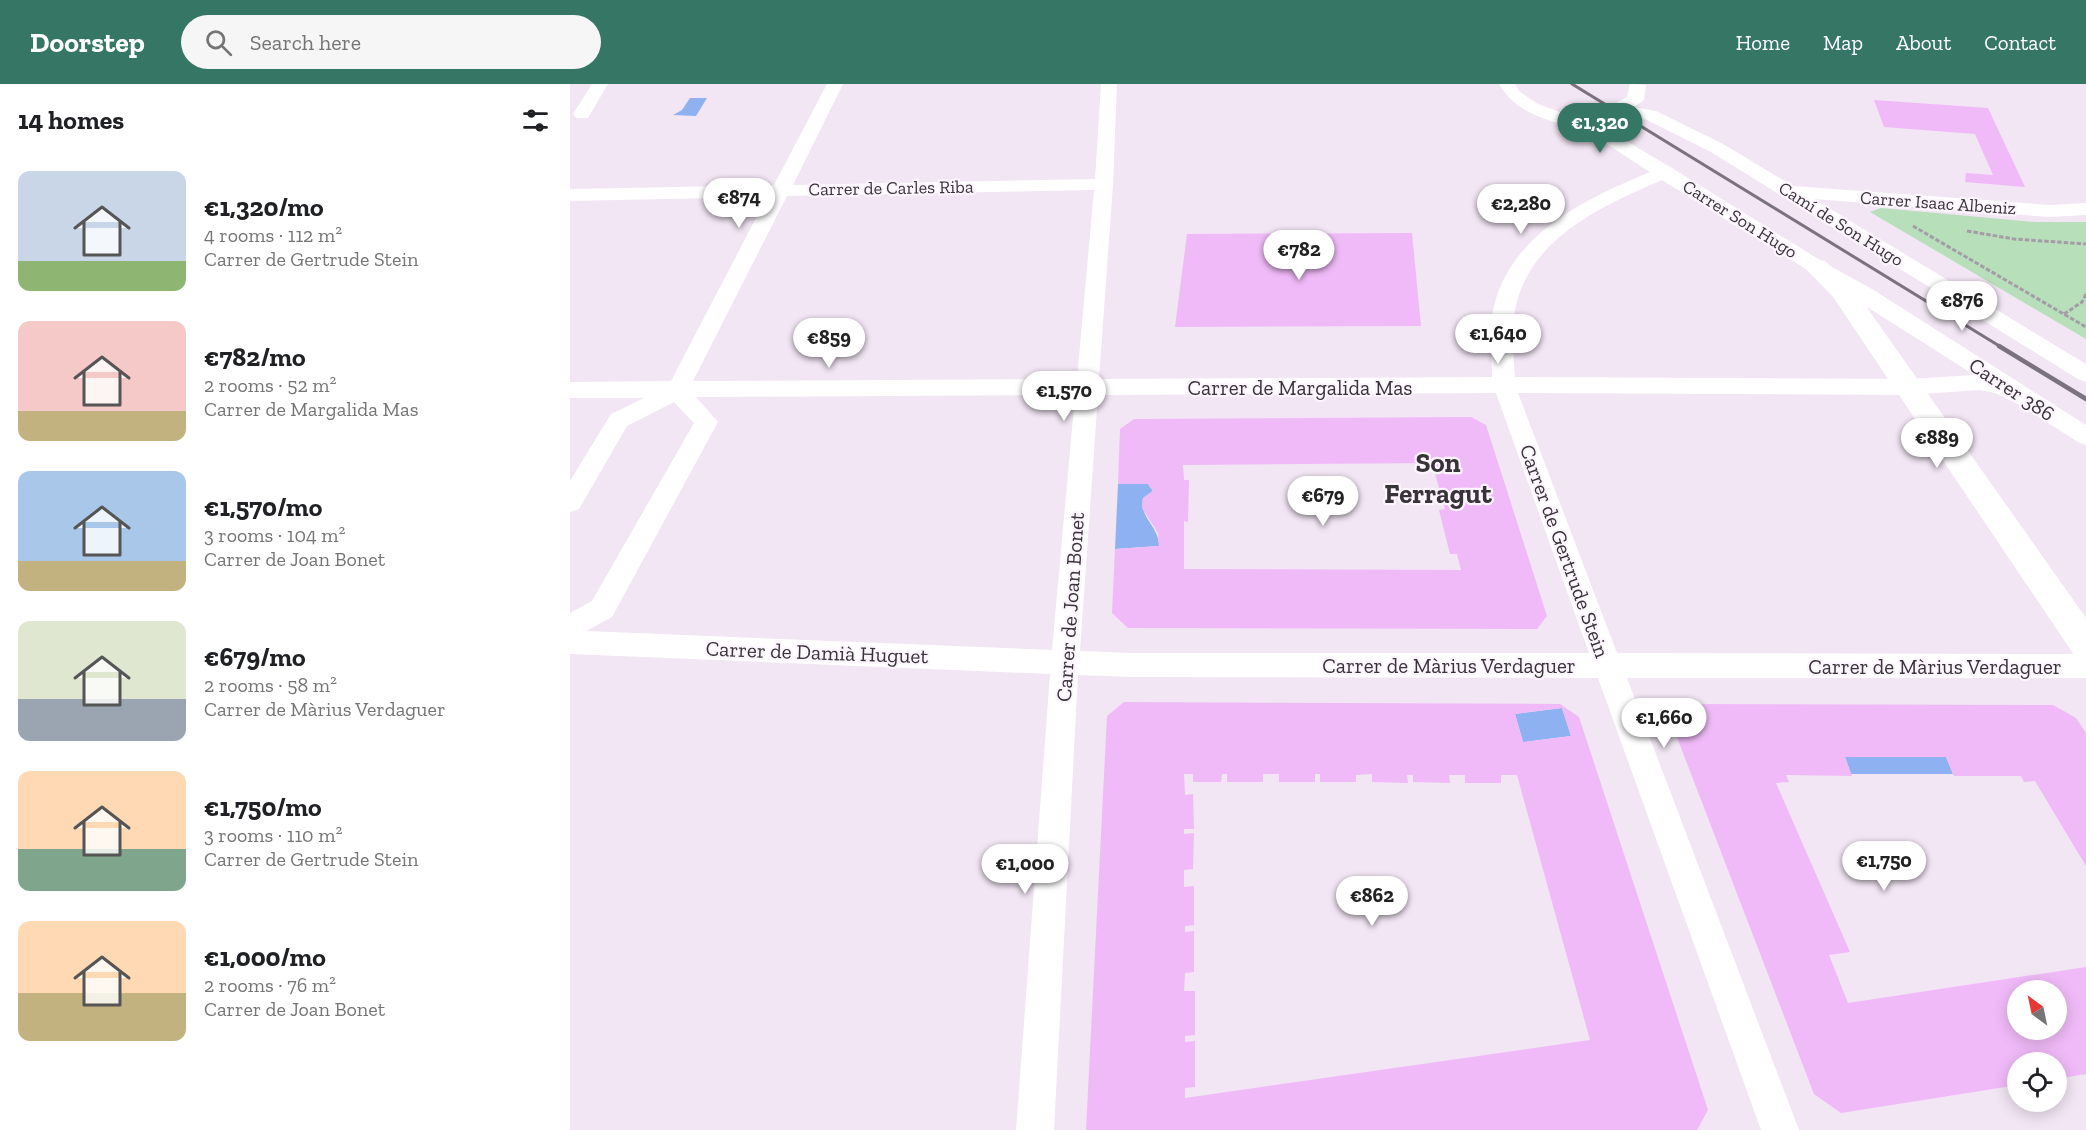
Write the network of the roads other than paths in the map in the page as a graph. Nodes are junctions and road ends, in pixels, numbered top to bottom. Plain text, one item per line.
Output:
1 (600, 84) edge
2 (835, 84) edge
3 (1109, 84) edge
4 (1507, 84) edge
5 (1638, 85) edge
6 (1617, 111) junction
7 (1546, 113) junction
8 (582, 114) dead end
9 (1717, 148) junction
10 (1665, 172) junction
11 (1104, 184) junction
12 (780, 191) junction
13 (1790, 192) junction
14 (570, 195) edge
15 (2086, 209) edge
16 (1816, 267) junction
17 (2086, 374) edge
18 (1504, 385) junction
19 (1909, 387) junction
20 (1088, 388) junction
21 (570, 390) edge
22 (677, 391) junction
23 (2030, 400) junction
24 (2086, 435) edge
25 (570, 502) edge
26 (570, 626) edge
27 (570, 642) edge
28 (2086, 645) edge
29 (1065, 663) junction
30 (1606, 665) junction
31 (2086, 666) edge
32 (1035, 1130) edge
33 (1780, 1130) edge

1 - 8 street
2 - 12 street
3 - 11 street, Carrer de Joan Bonet
4 - 7 street
5 - 6 street
5 - 9 street
6 - 7 street, Camí de Son Hugo
6 - 9 street, Camí de Son Hugo
6 - 10 street
7 - 10 street
9 - 13 street, Camí de Son Hugo
10 - 16 street, Carrer Son Hugo
10 - 18 street, Carrer de Gertrude Stein
11 - 12 street, Carrer de Carles Riba
11 - 20 street, Carrer de Joan Bonet
12 - 14 street, Carrer de Carles Riba
12 - 22 street
13 - 15 street, Carrer Isaac Albeniz
13 - 17 street, Camí de Son Hugo
16 - 19 street
16 - 23 street, Carrer 386
18 - 19 street, Carrer de Margalida Mas
18 - 20 street, Carrer de Margalida Mas
18 - 30 street, Carrer de Gertrude Stein
19 - 23 street, Carrer de Margalida Mas
19 - 28 street
20 - 22 street, Carrer de Margalida Mas
20 - 29 street, Carrer de Joan Bonet
21 - 22 street, Carrer de Margalida Mas
22 - 25 street
22 - 26 street
23 - 24 street, Carrer 386
27 - 29 street, Carrer de Damià Huguet
29 - 30 street, Carrer de Màrius Verdaguer
29 - 32 street, Carrer de Joan Bonet
30 - 31 street, Carrer de Màrius Verdaguer
30 - 33 street, Carrer de Gertrude Stein

